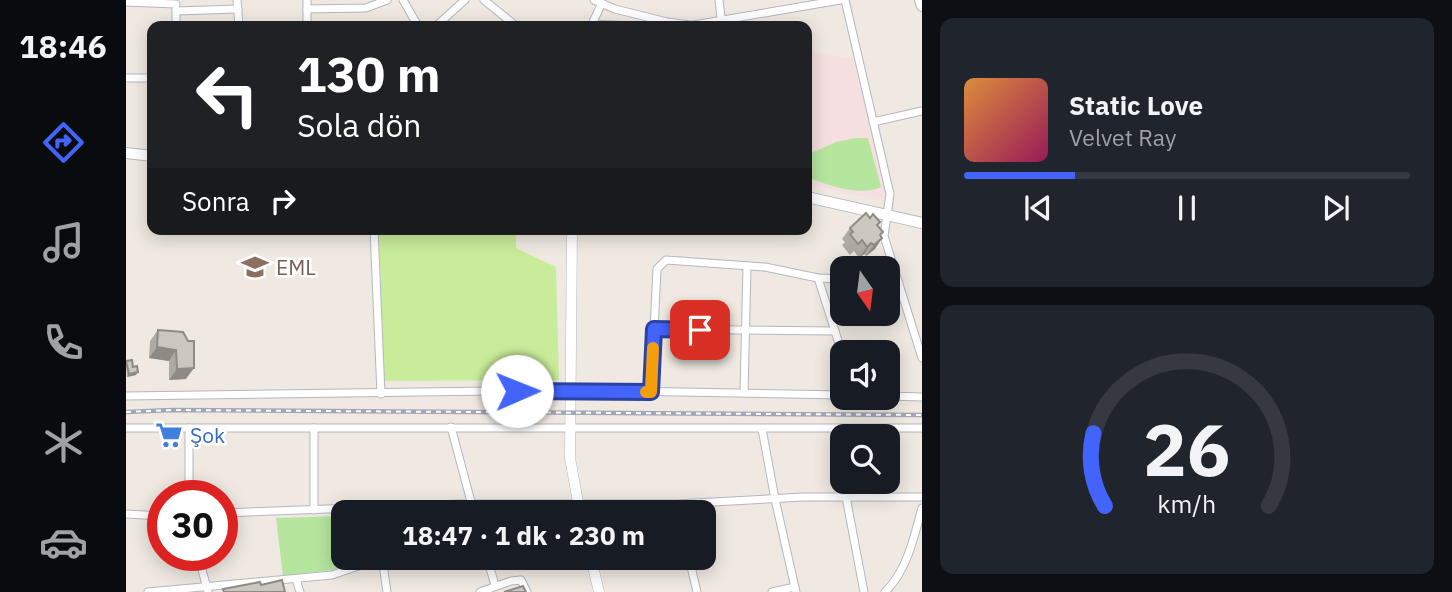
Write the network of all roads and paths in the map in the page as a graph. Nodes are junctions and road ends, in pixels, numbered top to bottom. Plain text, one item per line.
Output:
1 (237, 0) edge
2 (387, 0) edge
3 (403, 0) edge
4 (465, 0) edge
5 (484, 0) edge
6 (617, 0) edge
7 (719, 0) edge
8 (843, 0) edge
9 (920, 0) edge
10 (126, 2) edge
11 (598, 2) edge
12 (307, 4) edge
13 (176, 5) edge
14 (922, 6) edge
15 (238, 9) junction
16 (615, 9) junction
17 (239, 21) edge
18 (415, 21) edge
19 (442, 21) edge
20 (510, 21) edge
21 (592, 21) edge
22 (663, 21) edge
23 (722, 21) edge
24 (738, 21) edge
25 (126, 78) edge
26 (147, 78) edge
27 (922, 111) edge
28 (873, 122) junction
29 (126, 153) edge
30 (147, 155) edge
31 (147, 157) edge
32 (126, 160) edge
33 (812, 198) edge
34 (887, 215) junction
35 (922, 223) edge
36 (374, 235) edge
37 (572, 235) edge
38 (890, 256) edge
39 (747, 266) junction
40 (818, 278) junction
41 (830, 278) edge
42 (900, 288) edge
43 (654, 329) junction
44 (745, 331) junction
45 (835, 331) junction
46 (838, 340) edge
47 (922, 358) edge
48 (571, 390) junction
49 (651, 392) junction
50 (744, 393) junction
51 (381, 394) junction
52 (830, 395) edge
53 (126, 396) edge
54 (900, 396) edge
55 (922, 397) edge
56 (450, 427) junction
57 (570, 427) junction
58 (126, 428) edge
59 (189, 428) junction
60 (314, 428) junction
61 (922, 428) edge
62 (762, 429) junction
63 (189, 480) edge
64 (846, 497) junction
65 (922, 497) edge
66 (775, 499) junction
67 (470, 500) edge
68 (578, 500) edge
69 (716, 504) edge
70 (922, 508) edge
71 (314, 510) junction
72 (331, 510) edge
73 (238, 512) edge
74 (126, 514) edge
75 (147, 515) edge
76 (922, 545) edge
77 (912, 546) junction
78 (347, 570) edge
79 (384, 570) edge
80 (491, 570) edge
81 (594, 570) edge
82 (692, 570) edge
83 (202, 571) edge
84 (296, 579) junction
85 (495, 585) junction
86 (207, 589) edge
87 (795, 589) edge
88 (148, 592) edge
89 (300, 592) edge
90 (387, 592) edge
91 (480, 592) edge
92 (527, 592) edge
93 (599, 592) edge
94 (697, 592) edge
95 (772, 592) edge
96 (864, 592) edge
97 (885, 592) edge

1 - 15 street
2 - 12 street
3 - 18 street
4 - 19 street
5 - 20 street
6 - 16 street
7 - 23 street
8 - 24 street
8 - 28 street
9 - 14 main road
10 - 13 street
11 - 16 street
11 - 21 street
13 - 15 street
15 - 17 street
16 - 22 street
25 - 26 street
27 - 28 street
28 - 34 street
29 - 30 main road
31 - 32 main road
33 - 34 main road
34 - 35 main road
34 - 38 street
36 - 51 street
37 - 48 street
39 - 40 street
39 - 43 street
39 - 44 street
40 - 41 street
40 - 45 street
42 - 47 street
43 - 44 street
43 - 49 street
44 - 45 street
44 - 50 street
45 - 46 street
48 - 49 street
48 - 51 street
48 - 57 street
49 - 50 street
50 - 52 street
51 - 53 street
54 - 55 street
56 - 57 street
56 - 60 street
56 - 67 street
57 - 62 street
57 - 68 street
58 - 59 street
59 - 60 street
59 - 63 street
60 - 71 street
61 - 62 street
62 - 66 street
64 - 65 street
64 - 66 street
64 - 96 street
66 - 69 street
66 - 87 street
70 - 77 street
71 - 72 street
71 - 73 street
74 - 75 street
76 - 77 street
77 - 97 street
78 - 84 street
79 - 90 street
80 - 85 street
81 - 93 street
82 - 94 street
83 - 86 street
84 - 86 street
84 - 89 street
85 - 91 street
85 - 92 street
86 - 88 street
87 - 95 street

